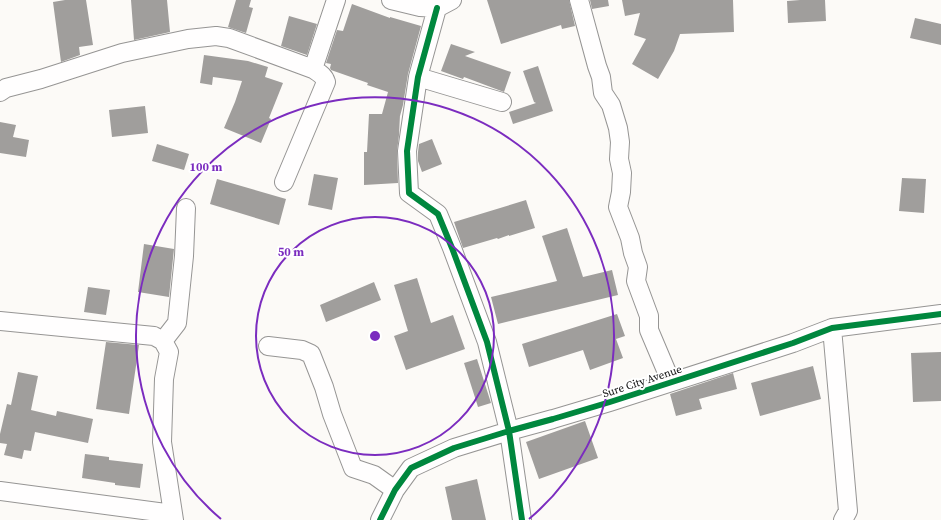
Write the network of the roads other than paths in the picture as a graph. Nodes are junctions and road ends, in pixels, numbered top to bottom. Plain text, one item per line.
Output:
1 (336, 0) edge
2 (391, 0) edge
3 (579, 0) edge
4 (444, 4) edge
5 (313, 69) junction
6 (418, 77) junction
7 (0, 92) edge
8 (502, 102) dead end
9 (284, 182) dead end
10 (186, 208) dead end
11 (941, 314) edge
12 (0, 321) edge
13 (832, 328) junction
14 (163, 341) junction
15 (268, 346) dead end
16 (671, 382) junction
17 (508, 431) junction
18 (395, 490) junction
19 (0, 491) edge
20 (174, 517) edge
21 (380, 520) edge
22 (522, 520) edge
23 (843, 520) edge

1 - 5 street
2 - 4 street
3 - 16 street
4 - 6 street
5 - 7 street
5 - 9 street
6 - 8 street
6 - 17 street
10 - 14 street
11 - 13 street, Sure City Avenue
12 - 14 street
13 - 16 street, Sure City Avenue
13 - 23 street
14 - 20 street
15 - 18 street
16 - 17 street, Sure City Avenue
17 - 18 street, Sure City Avenue
17 - 22 street
18 - 21 street, Sure City Avenue
19 - 20 street

